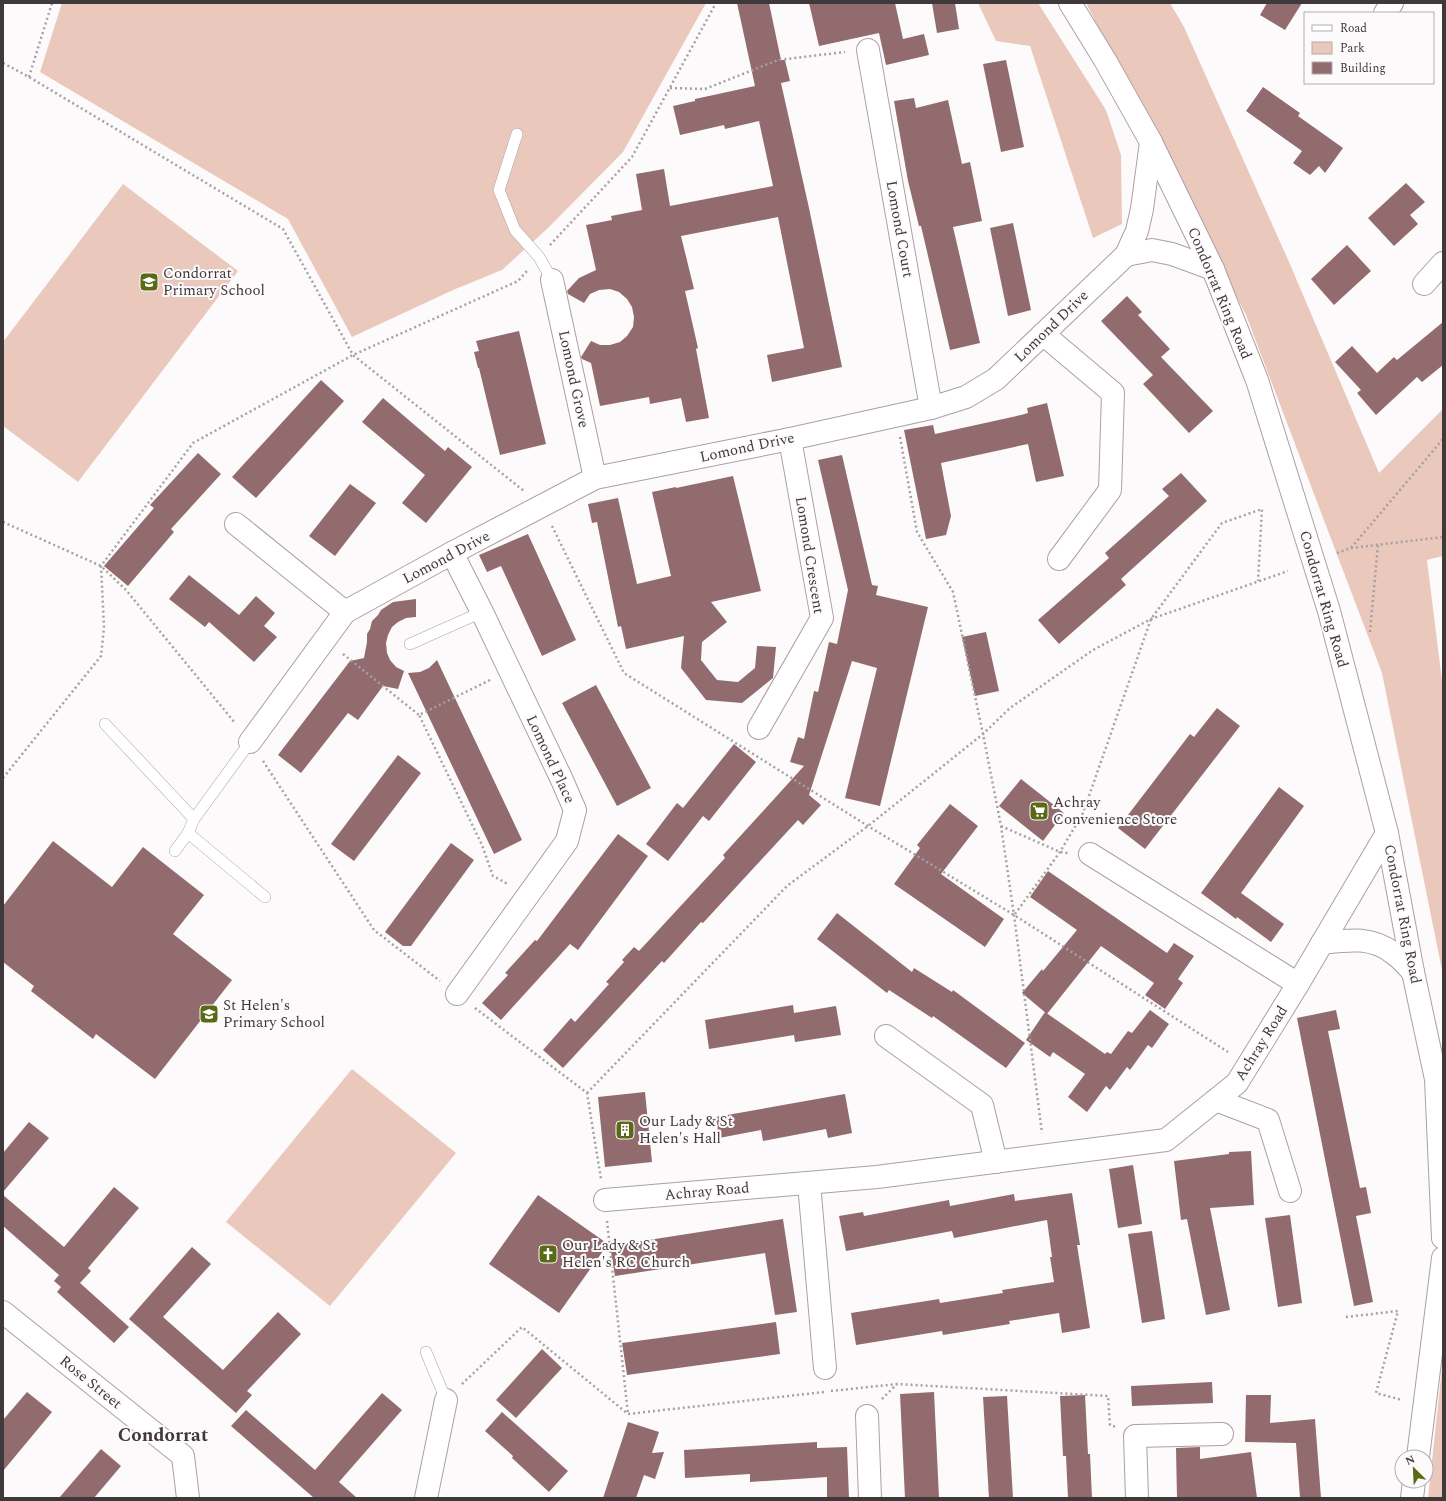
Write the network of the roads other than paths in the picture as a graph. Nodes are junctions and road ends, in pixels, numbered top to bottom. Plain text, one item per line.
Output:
1 (1070, 3) edge
2 (1392, 3) edge
3 (1386, 12) edge
4 (868, 50) road end
5 (518, 134) dead end
6 (1152, 142) junction
7 (1126, 255) junction
8 (1443, 263) edge
9 (1213, 270) junction
10 (552, 280) joint
11 (1424, 284) dead end
12 (1043, 334) junction
13 (931, 408) junction
14 (790, 439) junction
15 (595, 478) junction
16 (236, 524) dead end
17 (452, 553) junction
18 (1059, 559) dead end
19 (345, 612) junction
20 (482, 612) junction
21 (410, 644) dead end
22 (105, 724) dead end
23 (759, 728) dead end
24 (250, 742) joint
25 (194, 819) junction
26 (1387, 832) junction
27 (188, 833) junction
28 (175, 852) dead end
29 (1090, 854) road end
30 (265, 897) dead end
31 (1322, 943) junction
32 (1413, 972) junction
33 (1298, 984) junction
34 (456, 994) road end
35 (886, 1036) dead end
36 (1439, 1084) edge
37 (1216, 1100) junction
38 (996, 1162) junction
39 (808, 1183) junction
40 (1290, 1191) dead end
41 (605, 1200) road end
42 (1443, 1238) edge
43 (1443, 1258) edge
44 (3, 1312) edge
45 (426, 1352) dead end
46 (825, 1368) dead end
47 (446, 1400) joint
48 (867, 1416) dead end
49 (1222, 1434) dead end
50 (1419, 1449) edge
51 (188, 1498) edge
52 (426, 1498) edge
53 (870, 1498) edge
54 (1137, 1498) edge

1 - 6 street, Condorrat Ring Road
2 - 3 street
4 - 13 street, Lomond Court
5 - 10 lane
6 - 7 street
6 - 9 street, Condorrat Ring Road
7 - 9 street
7 - 12 street, Lomond Drive
8 - 11 street
9 - 26 street, Condorrat Ring Road
10 - 15 street, Lomond Grove
12 - 13 street, Lomond Drive
12 - 18 street
13 - 14 street, Lomond Drive
14 - 15 street, Lomond Drive
14 - 23 street, Lomond Crescent
15 - 17 street, Lomond Drive
16 - 19 street
17 - 19 street, Lomond Drive
17 - 20 street, Lomond Place
19 - 24 street, Lomond Drive
20 - 21 lane
20 - 34 street, Lomond Place
22 - 25 lane
24 - 25 lane
25 - 27 lane
26 - 31 street, Achray Road
26 - 32 street, Condorrat Ring Road
27 - 28 lane
27 - 30 lane
29 - 33 street
31 - 32 street
31 - 33 street, Achray Road
32 - 36 street, Condorrat Ring Road
33 - 37 street, Achray Road
35 - 38 street
36 - 42 street, Condorrat Ring Road
37 - 38 street, Achray Road
37 - 40 street
38 - 39 street, Achray Road
39 - 41 street, Achray Road
39 - 46 street
43 - 50 street
44 - 51 street, Rose Street
45 - 47 lane
47 - 52 street
48 - 53 street
49 - 54 street

